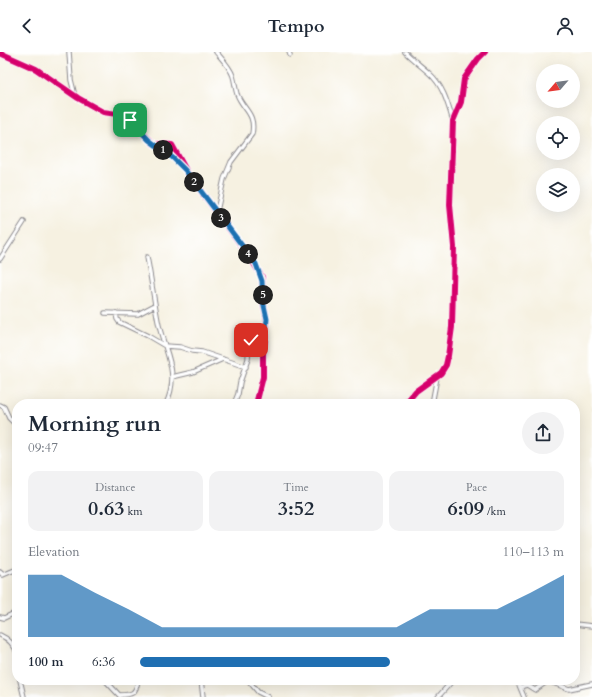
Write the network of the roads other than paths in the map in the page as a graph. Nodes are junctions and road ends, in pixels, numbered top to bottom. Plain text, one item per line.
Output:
1 (69, 52) edge
2 (216, 52) edge
3 (405, 52) edge
4 (485, 52) edge
5 (0, 53) edge
6 (75, 96) junction
7 (453, 121) junction
8 (154, 144) junction
9 (185, 170) junction
10 (217, 211) junction
11 (24, 222) dead end
12 (147, 257) dead end
13 (0, 259) edge
14 (155, 305) junction
15 (116, 313) junction
16 (105, 314) dead end
17 (265, 337) junction
18 (165, 346) junction
19 (222, 360) junction
20 (246, 367) junction
21 (437, 377) junction
22 (172, 378) junction
23 (168, 399) edge
24 (236, 399) edge
25 (257, 399) edge
26 (409, 399) edge
27 (433, 399) edge
28 (0, 405) edge
29 (12, 421) edge
30 (0, 572) edge
31 (12, 572) edge
32 (12, 614) edge
33 (0, 617) edge
34 (580, 625) edge
35 (592, 626) edge
36 (0, 635) edge
37 (12, 642) edge
38 (592, 684) edge
39 (21, 685) edge
40 (110, 685) edge
41 (137, 685) edge
42 (202, 685) edge
43 (252, 685) edge
44 (449, 685) edge
45 (520, 685) edge
46 (527, 685) edge
47 (527, 685) edge
48 (542, 685) edge
49 (558, 685) edge
50 (521, 688) junction
51 (120, 696) edge
52 (24, 697) edge
53 (203, 697) edge
54 (268, 697) edge
55 (438, 697) edge
56 (524, 697) edge

1 - 6 street
2 - 10 street
3 - 7 street
4 - 7 street
5 - 6 street
6 - 8 street
7 - 21 street
8 - 9 street
8 - 9 street
9 - 10 street
10 - 17 street
11 - 13 street
12 - 14 street
14 - 15 street
14 - 18 street
15 - 16 street
15 - 18 street
17 - 20 street
17 - 25 street
18 - 19 street
18 - 22 street
19 - 20 street
19 - 22 street
20 - 24 street
21 - 26 street
21 - 27 street
22 - 23 street
28 - 29 street
30 - 31 street
32 - 33 street
34 - 35 street
36 - 37 street
38 - 49 street
39 - 52 street
40 - 51 street
41 - 51 street
42 - 53 street
43 - 54 street
44 - 55 street
45 - 50 street
46 - 48 street
47 - 50 street
50 - 56 street

